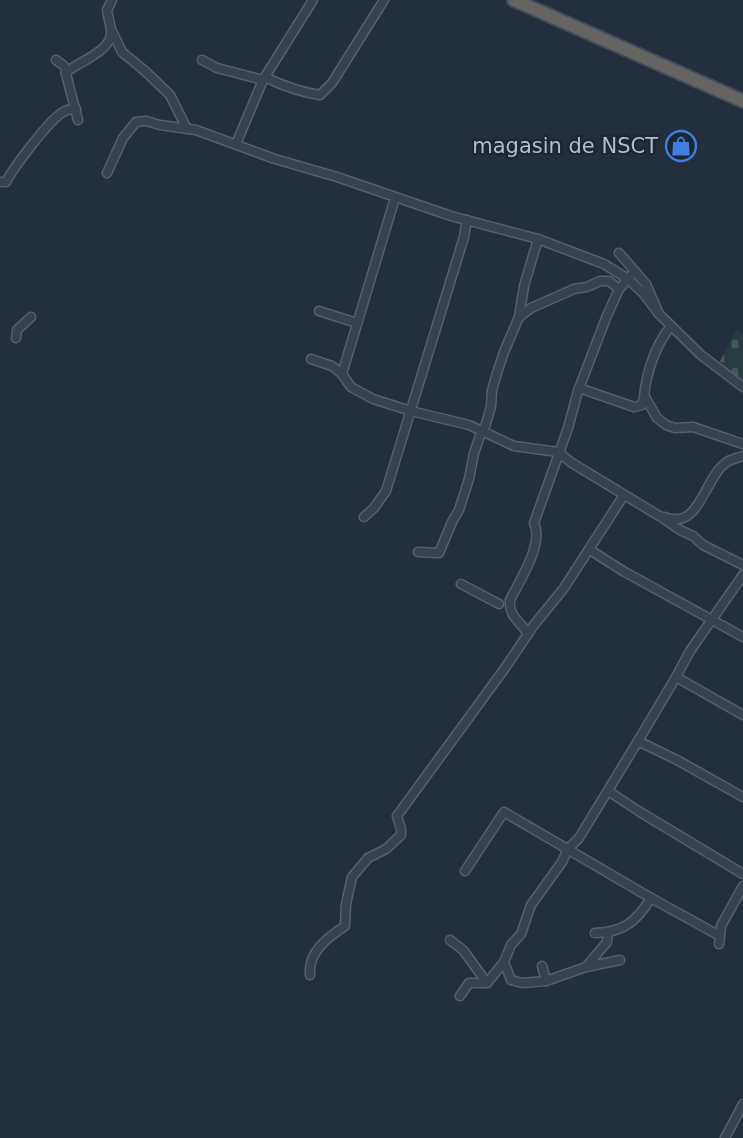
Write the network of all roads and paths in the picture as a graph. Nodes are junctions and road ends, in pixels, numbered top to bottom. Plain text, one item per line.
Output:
1 (112, 0) edge
2 (313, 0) edge
3 (384, 0) edge
4 (514, 0) edge
5 (112, 30) junction
6 (202, 60) dead end
7 (77, 64) junction
8 (66, 74) junction
9 (264, 78) junction
10 (743, 101) edge
11 (76, 109) junction
12 (78, 120) dead end
13 (187, 129) junction
14 (236, 144) junction
15 (107, 173) dead end
16 (0, 182) edge
17 (396, 198) junction
18 (467, 220) junction
19 (538, 239) junction
20 (619, 253) dead end
21 (635, 271) junction
22 (628, 279) junction
23 (619, 289) junction
24 (319, 311) dead end
25 (659, 314) junction
26 (31, 317) dead end
27 (519, 317) junction
28 (357, 323) junction
29 (671, 326) junction
30 (16, 338) dead end
31 (312, 359) dead end
32 (342, 374) junction
33 (743, 387) edge
34 (579, 388) junction
35 (645, 397) junction
36 (411, 411) junction
37 (482, 430) junction
38 (743, 444) edge
39 (558, 452) junction
40 (743, 456) edge
41 (624, 495) junction
42 (364, 517) dead end
43 (662, 517) junction
44 (590, 550) junction
45 (418, 552) dead end
46 (743, 565) edge
47 (743, 575) edge
48 (461, 584) dead end
49 (499, 604) dead end
50 (713, 620) junction
51 (528, 634) junction
52 (743, 637) edge
53 (676, 677) junction
54 (743, 716) edge
55 (638, 740) junction
56 (608, 790) junction
57 (743, 797) edge
58 (568, 849) junction
59 (465, 871) dead end
60 (743, 874) edge
61 (743, 886) edge
62 (651, 898) junction
63 (608, 932) junction
64 (595, 933) dead end
65 (450, 940) dead end
66 (620, 960) dead end
67 (504, 962) junction
68 (542, 966) dead end
69 (586, 967) junction
70 (310, 975) dead end
71 (546, 981) junction
72 (487, 983) junction
73 (460, 996) dead end
74 (743, 1104) edge
75 (725, 1138) edge

1 - 5 street
2 - 9 street
3 - 9 street
4 - 10 highway
5 - 7 street
5 - 13 street
6 - 9 street
7 - 8 street
7 - 8 street
8 - 11 street
9 - 14 street
11 - 12 street
11 - 16 street
13 - 14 street
13 - 15 street
14 - 17 street
17 - 18 street
17 - 28 street
18 - 19 street
18 - 36 street
19 - 22 street
19 - 27 street
20 - 21 street
21 - 22 street
21 - 25 street
22 - 23 street
22 - 25 street
23 - 27 street
23 - 34 street
24 - 28 street
25 - 29 street
26 - 30 street
27 - 37 street
28 - 32 street
29 - 33 street
29 - 35 street
31 - 32 street
32 - 36 street
34 - 35 street
34 - 39 street
35 - 38 street
36 - 37 street
36 - 42 street
37 - 39 street
37 - 45 street
39 - 41 street
39 - 51 street
40 - 43 street
41 - 43 street
41 - 44 street
43 - 46 street
44 - 50 street
44 - 51 street
47 - 50 street
48 - 49 street
50 - 52 street
50 - 53 street
51 - 70 street
53 - 54 street
53 - 55 street
55 - 56 street
55 - 57 street
56 - 58 street
56 - 60 street
58 - 59 street
58 - 62 street
58 - 67 street
61 - 62 street
62 - 63 street
63 - 64 street
63 - 69 street
65 - 72 street
66 - 69 street
67 - 71 street
67 - 72 street
68 - 71 street
69 - 71 street
72 - 73 street
74 - 75 street

